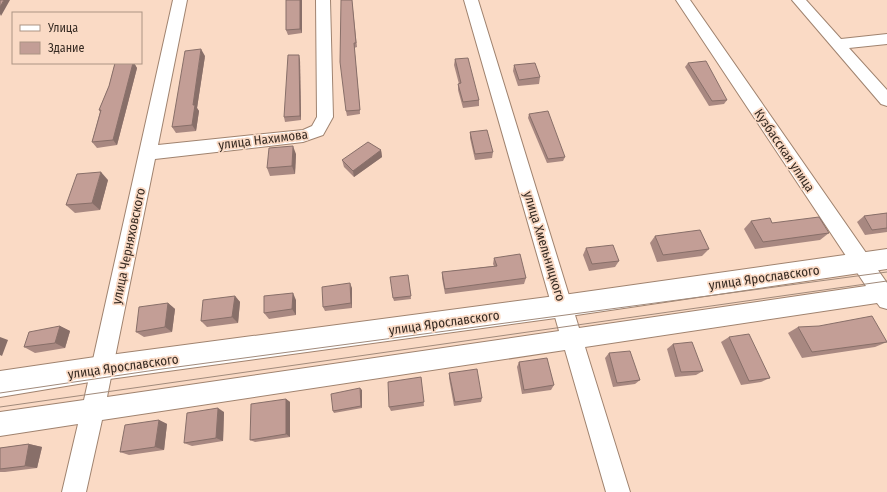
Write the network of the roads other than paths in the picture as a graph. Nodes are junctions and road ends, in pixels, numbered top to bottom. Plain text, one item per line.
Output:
1 (180, 0) edge
2 (323, 0) edge
3 (471, 0) edge
4 (683, 0) edge
5 (799, 0) edge
6 (887, 39) edge
7 (838, 44) junction
8 (887, 100) edge
9 (147, 153) junction
10 (887, 259) edge
11 (862, 262) junction
12 (884, 296) edge
13 (563, 306) junction
14 (573, 338) junction
15 (102, 368) junction
16 (0, 384) edge
17 (92, 410) junction
18 (0, 424) edge
19 (74, 492) edge
20 (618, 492) edge

1 - 9 street, улица Черняховского
2 - 9 street, улица Нахимова
3 - 13 street, улица Хмельницкого
4 - 11 street, Кузбасская улица
5 - 7 street
6 - 7 street
7 - 8 street
9 - 15 street, улица Черняховского
10 - 11 street, улица Ярославского
11 - 12 street, Кузбасская улица
11 - 13 street, улица Ярославского
12 - 14 street
13 - 14 street, улица Хмельницкого
13 - 15 street, улица Ярославского
14 - 17 street
14 - 20 street, улица Хмельницкого
15 - 16 street, улица Ярославского
15 - 17 street, улица Черняховского
17 - 18 street
17 - 19 street, улица Черняховского

